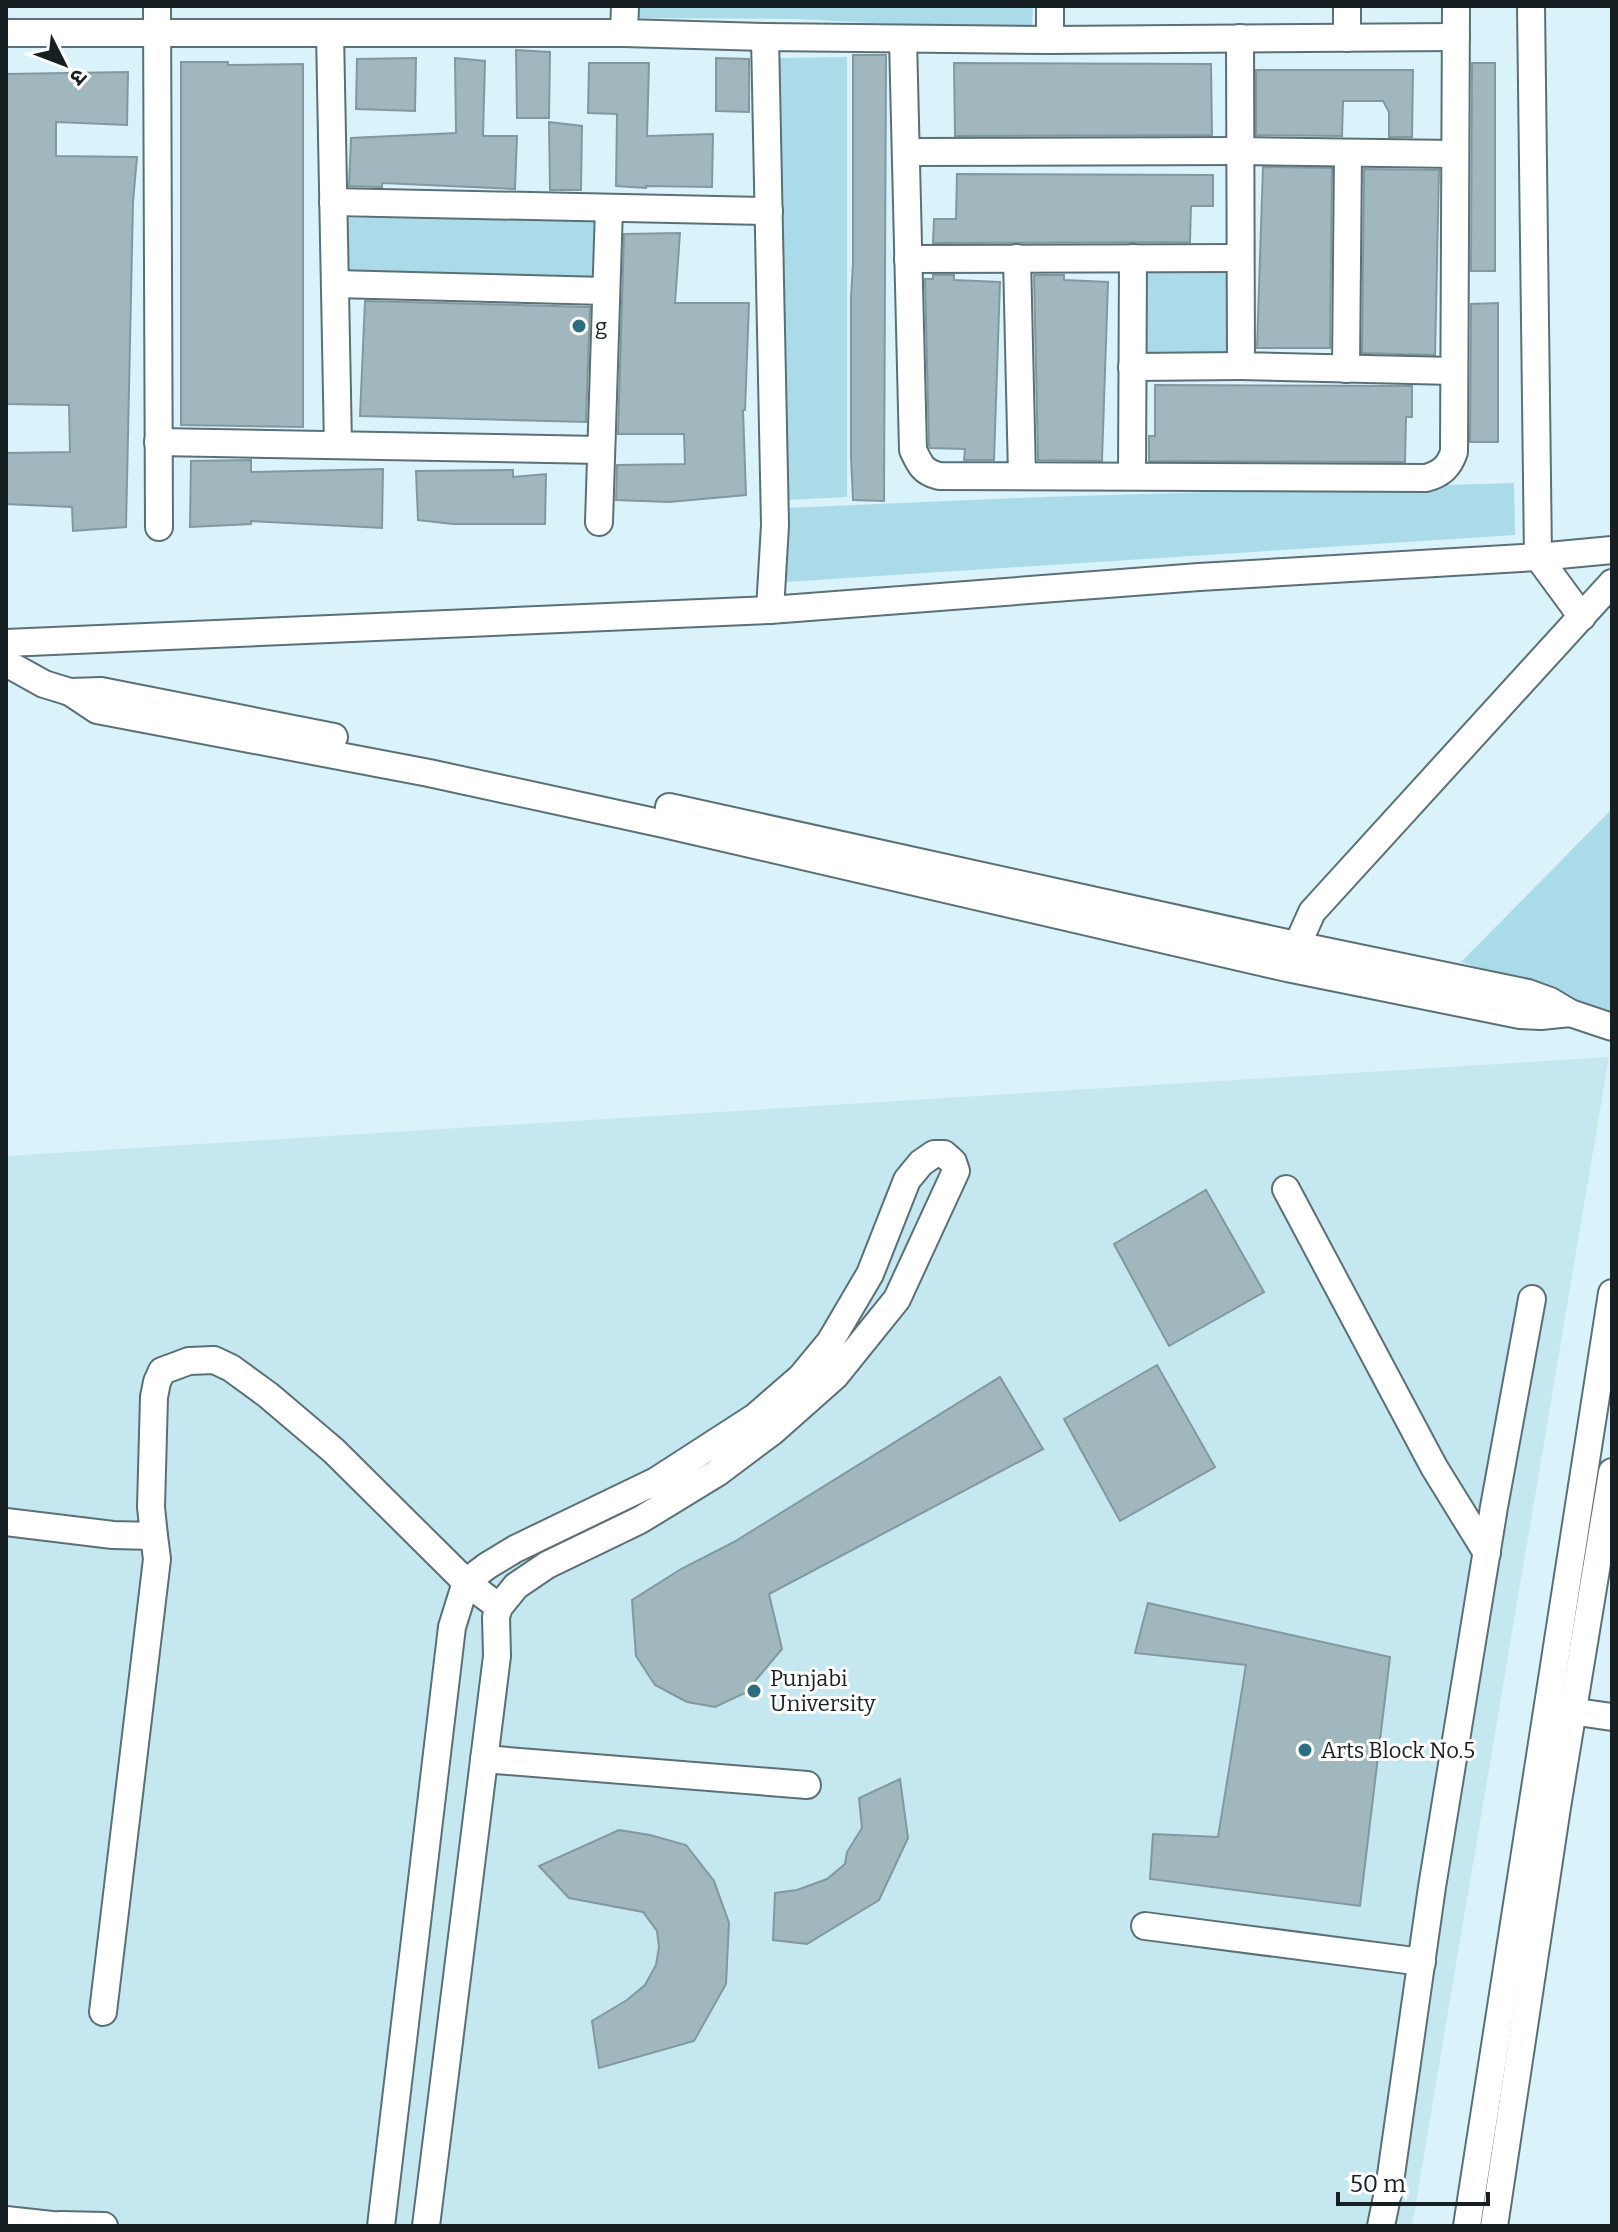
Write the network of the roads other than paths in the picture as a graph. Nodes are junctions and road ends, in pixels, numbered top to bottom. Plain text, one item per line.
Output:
1 (157, 6) edge
2 (625, 6) edge
3 (1050, 6) edge
4 (1347, 6) edge
5 (1456, 6) edge
6 (1531, 6) edge
7 (6, 33) edge
8 (156, 33) junction
9 (330, 33) junction
10 (624, 33) junction
11 (765, 37) junction
12 (1456, 37) junction
13 (1240, 38) junction
14 (1347, 38) junction
15 (903, 39) junction
16 (1050, 40) junction
17 (1240, 151) junction
18 (906, 152) junction
19 (1348, 153) junction
20 (1455, 154) junction
21 (333, 202) junction
22 (609, 208) junction
23 (769, 211) junction
24 (1017, 258) junction
25 (1133, 258) junction
26 (1240, 258) junction
27 (908, 259) junction
28 (335, 284) junction
29 (606, 291) junction
30 (1241, 366) junction
31 (1132, 367) junction
32 (1346, 369) junction
33 (1454, 371) junction
34 (158, 442) junction
35 (338, 445) junction
36 (600, 450) junction
37 (1022, 476) junction
38 (1132, 476) junction
39 (599, 522) dead end
40 (159, 527) dead end
41 (1612, 550) edge
42 (1538, 557) junction
43 (1612, 583) edge
44 (770, 610) junction
45 (1582, 617) junction
46 (6, 643) edge
47 (6, 663) edge
48 (1292, 956) junction
49 (1612, 1027) edge
50 (1286, 1189) dead end
51 (1612, 1293) edge
52 (1532, 1299) dead end
53 (1612, 1472) edge
54 (6, 1522) edge
55 (154, 1536) junction
56 (1487, 1553) junction
57 (466, 1582) junction
58 (499, 1607) junction
59 (1561, 1710) junction
60 (1612, 1717) edge
61 (484, 1759) junction
62 (807, 1785) dead end
63 (1145, 1926) dead end
64 (1422, 1962) junction
65 (103, 2012) dead end
66 (6, 2220) edge
67 (61, 2226) edge
68 (104, 2226) edge
69 (381, 2226) edge
70 (426, 2226) edge
71 (1381, 2226) edge
72 (1467, 2226) edge
73 (1494, 2226) edge

1 - 8 street
2 - 10 street
3 - 16 street
4 - 14 street
5 - 12 street
6 - 42 street
7 - 8 street
8 - 9 street
8 - 34 street
9 - 10 street
9 - 21 street
10 - 11 street
11 - 15 street
11 - 23 street
12 - 14 street
12 - 20 street
13 - 14 street
13 - 16 street
13 - 17 street
15 - 16 street
15 - 18 street
17 - 18 street
17 - 19 street
17 - 26 street
18 - 27 street
19 - 20 street
19 - 32 street
20 - 33 street
21 - 22 street
21 - 28 street
22 - 23 street
22 - 29 street
23 - 44 street
24 - 25 street
24 - 27 street
24 - 37 street
25 - 26 street
25 - 31 street
26 - 30 street
27 - 37 street
28 - 29 street
28 - 35 street
29 - 36 street
30 - 31 street
30 - 32 street
31 - 38 street
32 - 33 street
33 - 38 street
34 - 35 street
34 - 40 street
35 - 36 street
36 - 39 street
37 - 38 street
41 - 42 street
42 - 44 street
42 - 45 street
43 - 45 street
44 - 46 street
45 - 48 street
47 - 48 street
48 - 49 street
50 - 56 street
51 - 59 street
52 - 56 street
53 - 59 street
54 - 55 street
55 - 57 street
55 - 65 street
56 - 64 street
57 - 58 street
57 - 58 street
57 - 69 street
58 - 61 street
59 - 60 street
59 - 72 street
59 - 73 street
61 - 62 street
61 - 70 street
63 - 64 street
64 - 71 street
66 - 67 street
67 - 68 street

